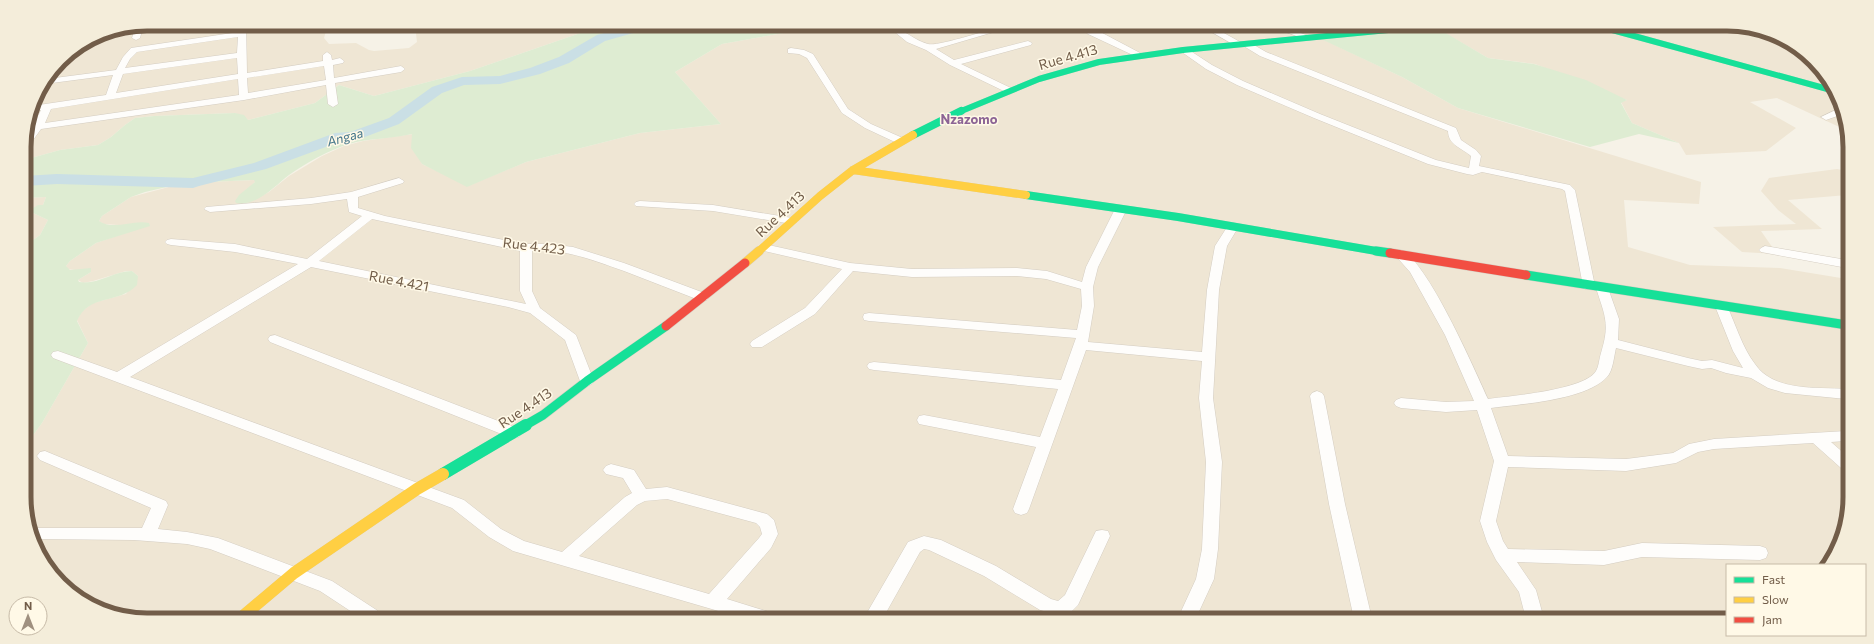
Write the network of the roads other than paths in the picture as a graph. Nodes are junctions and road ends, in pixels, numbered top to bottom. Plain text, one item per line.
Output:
1 (138, 31) edge
2 (899, 31) edge
3 (993, 31) edge
4 (1089, 31) edge
5 (1215, 31) edge
6 (1290, 31) edge
7 (1364, 31) edge
8 (1617, 31) edge
9 (242, 34) joint
10 (136, 38) dead end
11 (1310, 38) junction
12 (1028, 42) dead end
13 (1242, 44) junction
14 (929, 48) junction
15 (1183, 50) junction
16 (791, 51) dead end
17 (241, 55) junction
18 (1140, 55) junction
19 (327, 59) junction
20 (340, 61) dead end
21 (953, 63) junction
22 (401, 69) dead end
23 (119, 71) junction
24 (244, 76) junction
25 (52, 81) edge
26 (330, 81) junction
27 (1827, 89) edge
28 (1010, 91) junction
29 (110, 97) junction
30 (244, 97) junction
31 (333, 104) dead end
32 (48, 106) junction
33 (38, 108) edge
34 (1838, 112) edge
35 (1826, 117) dead end
36 (38, 127) junction
37 (32, 135) edge
38 (901, 142) junction
39 (853, 170) junction
40 (1473, 172) junction
41 (399, 181) dead end
42 (352, 195) junction
43 (640, 204) dead end
44 (210, 209) dead end
45 (1121, 209) junction
46 (371, 215) junction
47 (792, 221) junction
48 (1233, 226) junction
49 (171, 242) dead end
50 (524, 248) junction
51 (764, 248) junction
52 (1765, 250) dead end
53 (1400, 254) junction
54 (309, 263) junction
55 (1843, 263) edge
56 (850, 267) junction
57 (1087, 287) junction
58 (1595, 287) junction
59 (703, 297) junction
60 (1721, 306) junction
61 (536, 310) junction
62 (869, 317) dead end
63 (1843, 324) edge
64 (275, 339) dead end
65 (1082, 340) junction
66 (1611, 342) junction
67 (757, 344) dead end
68 (58, 355) dead end
69 (1209, 357) junction
70 (874, 366) dead end
71 (1754, 374) junction
72 (117, 378) junction
73 (587, 381) junction
74 (1066, 385) junction
75 (1843, 394) edge
76 (1317, 396) dead end
77 (1401, 403) dead end
78 (1483, 405) junction
79 (924, 420) dead end
80 (514, 433) junction
81 (1843, 436) edge
82 (1816, 437) junction
83 (1045, 443) junction
84 (45, 456) dead end
85 (1502, 461) junction
86 (1843, 461) edge
87 (611, 470) dead end
88 (417, 489) junction
89 (642, 495) junction
90 (1021, 509) dead end
91 (37, 533) edge
92 (147, 535) junction
93 (1102, 536) dead end
94 (1760, 553) dead end
95 (1502, 555) junction
96 (566, 558) junction
97 (294, 573) junction
98 (713, 602) junction
99 (247, 613) edge
100 (367, 613) edge
101 (750, 613) edge
102 (875, 613) edge
103 (1189, 613) edge
104 (1362, 613) edge
105 (1533, 613) edge

1 - 10 street
2 - 14 street
3 - 14 street
4 - 18 street
5 - 13 street
6 - 11 street
7 - 11 street, Rue 4.413
8 - 27 street
9 - 17 street
9 - 23 street
11 - 13 street, Rue 4.413
12 - 21 street
13 - 15 street, Rue 4.413
13 - 40 street
14 - 21 street
15 - 18 street, Rue 4.413
15 - 40 street
16 - 38 street
17 - 23 street
17 - 24 street
18 - 28 street, Rue 4.413
19 - 20 street
19 - 24 street
19 - 26 street
21 - 28 street
22 - 26 street
23 - 25 street
23 - 29 street
24 - 29 street
24 - 30 street
26 - 30 street
26 - 31 street
28 - 38 street, Rue 4.413
29 - 32 street
30 - 36 street
32 - 33 street
32 - 36 street
34 - 35 street
36 - 37 street
38 - 39 street, Rue 4.413
39 - 45 street
39 - 47 street, Rue 4.413
40 - 58 street
41 - 42 street
42 - 44 street
42 - 46 street, Rue 4.423
43 - 47 street
45 - 48 street
45 - 57 street
46 - 50 street, Rue 4.423
46 - 54 street
47 - 51 street, Rue 4.413
48 - 53 street
48 - 69 street
49 - 54 street, Rue 4.421
50 - 59 street, Rue 4.423
50 - 61 street
51 - 56 street
51 - 59 street, Rue 4.413
52 - 55 street
53 - 58 street
53 - 78 street
54 - 61 street, Rue 4.421
54 - 72 street
56 - 57 street
56 - 67 street
57 - 65 street
58 - 60 street
58 - 66 street
59 - 73 street, Rue 4.413
60 - 63 street
60 - 71 street
61 - 73 street, Rue 4.421
62 - 65 street
64 - 80 street
65 - 69 street
65 - 74 street
66 - 71 street
66 - 78 street
68 - 72 street
69 - 103 street
70 - 74 street
71 - 75 street
72 - 88 street
73 - 80 street, Rue 4.413
74 - 83 street
76 - 104 street
77 - 78 street
78 - 85 street
79 - 83 street
80 - 88 street, Rue 4.413
81 - 82 street
82 - 85 street
82 - 86 street
83 - 90 street
84 - 92 street
85 - 95 street
87 - 89 street
88 - 96 street
88 - 97 street, Rue 4.413
89 - 96 street
89 - 98 street
91 - 92 street
92 - 97 street
93 - 102 street
94 - 95 street
95 - 105 street
96 - 98 street
97 - 99 street, Rue 4.413
97 - 100 street
98 - 101 street

